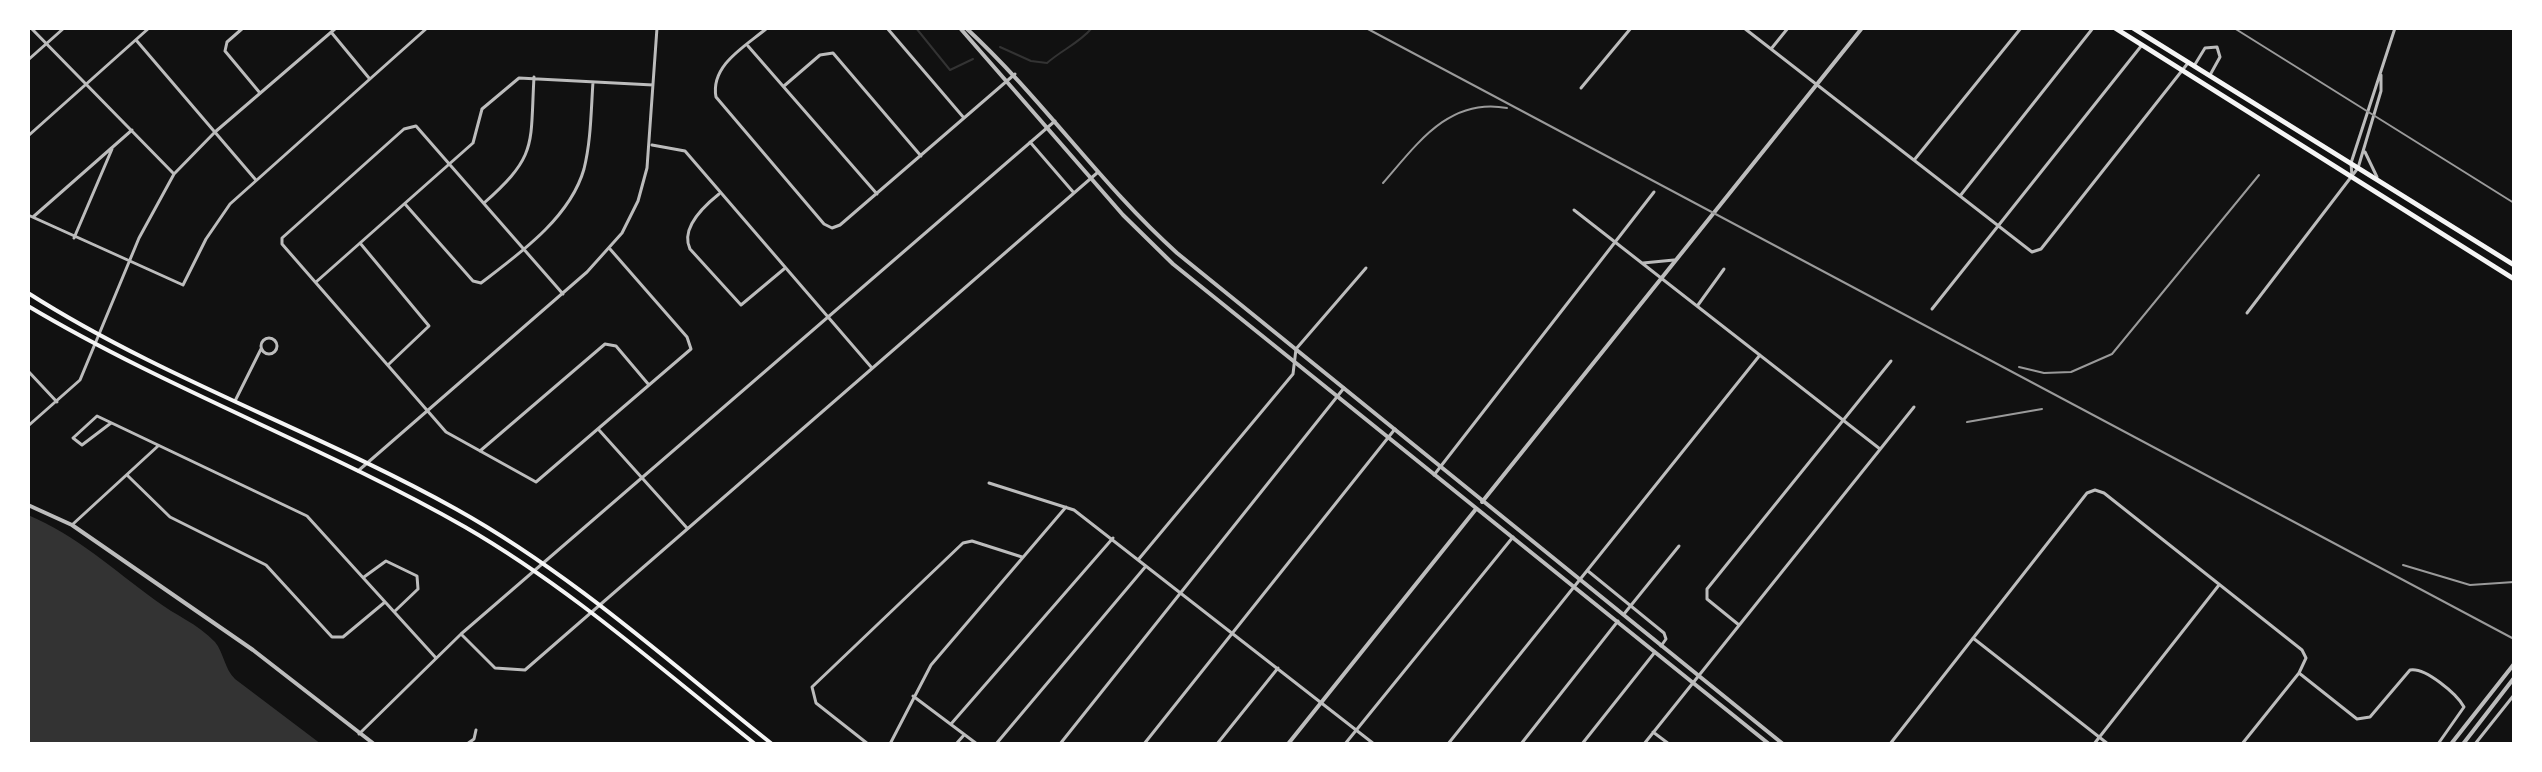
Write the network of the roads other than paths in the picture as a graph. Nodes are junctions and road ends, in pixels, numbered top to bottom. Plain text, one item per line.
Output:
1 (31, 28) edge
2 (64, 28) edge
3 (149, 28) edge
4 (243, 28) edge
5 (336, 28) edge
6 (427, 28) edge
7 (657, 28) edge
8 (767, 28) edge
9 (887, 28) edge
10 (960, 28) edge
11 (966, 28) edge
12 (1631, 28) edge
13 (1744, 28) edge
14 (1788, 28) edge
15 (1862, 28) edge
16 (2021, 28) edge
17 (2093, 28) edge
18 (2115, 28) edge
19 (2133, 28) edge
20 (2395, 28) edge
21 (331, 32) junction
22 (136, 40) junction
23 (46, 44) junction
24 (747, 45) junction
25 (2142, 45) junction
26 (1771, 49) junction
27 (28, 60) edge
28 (2191, 64) junction
29 (2184, 69) junction
30 (1015, 74) junction
31 (2210, 75) junction
32 (2381, 75) junction
33 (534, 77) junction
34 (369, 78) junction
35 (593, 82) junction
36 (1006, 82) junction
37 (87, 84) junction
38 (653, 85) junction
39 (1817, 85) junction
40 (784, 86) junction
41 (1581, 88) dead end
42 (260, 93) junction
43 (964, 118) junction
44 (1055, 121) junction
45 (1047, 128) junction
46 (132, 130) junction
47 (215, 132) junction
48 (28, 136) edge
49 (1030, 142) junction
50 (650, 145) junction
51 (113, 148) junction
52 (2365, 152) junction
53 (921, 156) junction
54 (1915, 160) junction
55 (450, 165) junction
56 (2353, 170) junction
57 (1099, 171) junction
58 (174, 174) junction
59 (255, 179) junction
60 (1091, 179) junction
61 (2379, 181) junction
62 (1654, 192) dead end
63 (721, 193) junction
64 (1074, 193) junction
65 (877, 194) junction
66 (1960, 196) junction
67 (483, 203) junction
68 (405, 204) junction
69 (1574, 210) dead end
70 (30, 216) edge
71 (1998, 225) junction
72 (74, 238) junction
73 (1164, 242) junction
74 (360, 243) junction
75 (1617, 243) junction
76 (523, 249) junction
77 (610, 249) junction
78 (1157, 250) junction
79 (1678, 258) junction
80 (129, 262) junction
81 (1641, 263) junction
82 (2514, 265) edge
83 (1366, 268) dead end
84 (784, 269) junction
85 (1724, 269) dead end
86 (1662, 279) junction
87 (2514, 279) edge
88 (316, 282) junction
89 (28, 293) edge
90 (563, 294) junction
91 (28, 306) edge
92 (1697, 306) junction
93 (1932, 309) dead end
94 (2247, 313) dead end
95 (827, 317) junction
96 (99, 335) junction
97 (95, 345) junction
98 (261, 349) dead end
99 (1296, 349) junction
100 (1760, 355) junction
101 (1891, 361) dead end
102 (1296, 364) junction
103 (388, 366) junction
104 (872, 368) junction
105 (28, 371) edge
106 (649, 385) junction
107 (1344, 388) junction
108 (1336, 396) junction
109 (235, 401) junction
110 (57, 402) junction
111 (1914, 407) dead end
112 (427, 411) junction
113 (1843, 420) junction
114 (111, 423) junction
115 (28, 426) edge
116 (1395, 429) junction
117 (599, 430) junction
118 (1388, 438) junction
119 (158, 446) junction
120 (1880, 449) junction
121 (480, 451) junction
122 (366, 464) junction
123 (1441, 466) junction
124 (358, 471) junction
125 (127, 475) junction
126 (1434, 475) junction
127 (642, 478) junction
128 (989, 483) dead end
129 (1482, 501) junction
130 (28, 505) edge
131 (1066, 507) junction
132 (1476, 508) junction
133 (72, 525) junction
134 (687, 528) junction
135 (1513, 537) junction
136 (1113, 538) junction
137 (1679, 546) dead end
138 (1022, 557) junction
139 (1138, 560) junction
140 (543, 564) junction
141 (1146, 566) junction
142 (1587, 570) junction
143 (534, 571) junction
144 (364, 577) junction
145 (1580, 580) junction
146 (2219, 585) junction
147 (1575, 587) junction
148 (1181, 592) junction
149 (385, 602) junction
150 (599, 605) junction
151 (1631, 606) junction
152 (394, 612) junction
153 (591, 613) junction
154 (1623, 616) junction
155 (1618, 621) junction
156 (1739, 625) junction
157 (1233, 633) junction
158 (461, 634) junction
159 (1973, 638) junction
160 (1661, 646) junction
161 (1655, 652) junction
162 (436, 658) junction
163 (2514, 664) edge
164 (1278, 668) junction
165 (2299, 673) junction
166 (1698, 676) junction
167 (2514, 678) edge
168 (1693, 683) junction
169 (2514, 695) edge
170 (913, 696) junction
171 (1322, 702) junction
172 (951, 724) junction
173 (476, 730) dead end
174 (1357, 730) junction
175 (1653, 732) junction
176 (359, 734) junction
177 (964, 734) junction
178 (2100, 737) junction
179 (374, 744) edge
180 (467, 744) edge
181 (755, 744) edge
182 (772, 744) edge
183 (868, 744) edge
184 (890, 744) edge
185 (956, 744) edge
186 (977, 744) edge
187 (996, 744) edge
188 (1060, 744) edge
189 (1144, 744) edge
190 (1217, 744) edge
191 (1288, 744) edge
192 (1345, 744) edge
193 (1374, 744) edge
194 (1448, 744) edge
195 (1521, 744) edge
196 (1582, 744) edge
197 (1644, 744) edge
198 (1669, 744) edge
199 (1769, 744) edge
200 (1783, 744) edge
201 (1890, 744) edge
202 (2094, 744) edge
203 (2108, 744) edge
204 (2242, 744) edge
205 (2438, 744) edge
206 (2451, 744) edge
207 (2463, 744) edge
208 (2475, 744) edge

1 - 23 street
2 - 23 street
3 - 22 street
4 - 42 street
5 - 21 street
6 - 34 street
7 - 38 street
8 - 24 street
9 - 43 street
10 - 36 street
11 - 30 street
12 - 41 street
13 - 26 street
14 - 26 street
15 - 39 street
16 - 54 street
17 - 66 street
18 - 25 main road
19 - 28 main road
20 - 32 street
21 - 34 street
21 - 42 street
22 - 37 street
22 - 47 street
23 - 27 street
23 - 37 street
24 - 40 street
24 - 65 street
25 - 29 main road
25 - 71 street
26 - 39 street
28 - 29 street
28 - 31 main road
28 - 31 street
29 - 56 main road
29 - 71 street
30 - 36 street
30 - 44 street
31 - 56 main road
32 - 52 street
32 - 56 street
33 - 35 street
33 - 55 street
33 - 67 street
34 - 59 street
35 - 38 street
35 - 76 street
36 - 43 street
36 - 45 street
37 - 46 street
37 - 48 street
38 - 50 street
39 - 54 street
39 - 79 street
40 - 53 street
40 - 65 street
42 - 47 street
43 - 53 street
44 - 45 street
44 - 57 street
45 - 49 street
45 - 60 street
46 - 51 street
46 - 58 street
47 - 58 street
47 - 59 street
49 - 64 street
49 - 95 street
50 - 63 street
50 - 77 street
51 - 70 street
51 - 72 street
52 - 56 street
52 - 61 street
53 - 65 street
54 - 66 street
55 - 67 street
55 - 68 street
55 - 88 street
56 - 61 main road
56 - 87 main road
56 - 94 street
57 - 60 street
57 - 73 street
58 - 80 street
59 - 80 street
60 - 64 street
60 - 78 street
61 - 82 main road
62 - 75 street
63 - 84 street
63 - 84 street
64 - 104 street
66 - 71 street
67 - 76 street
68 - 74 street
68 - 76 street
69 - 75 street
70 - 72 street
71 - 93 street
72 - 80 street
73 - 78 street
73 - 99 street
74 - 88 street
74 - 103 street
75 - 81 street
75 - 123 street
76 - 90 street
77 - 90 street
77 - 106 street
78 - 102 street
79 - 81 street
79 - 86 street
80 - 96 street
81 - 86 street
83 - 99 street
84 - 95 street
85 - 92 street
86 - 92 street
86 - 129 street
88 - 103 street
89 - 96 main road
90 - 112 street
91 - 97 main road
92 - 100 street
95 - 104 street
95 - 127 street
96 - 97 street
96 - 109 main road
97 - 110 street
97 - 124 main road
98 - 109 street
99 - 102 street
99 - 107 street
100 - 113 street
100 - 142 street
101 - 113 street
102 - 108 street
102 - 139 street
103 - 112 street
104 - 134 street
105 - 110 street
106 - 117 street
106 - 121 street
107 - 108 street
107 - 116 street
108 - 118 street
108 - 148 street
109 - 122 main road
110 - 115 street
111 - 120 street
112 - 121 street
112 - 122 street
113 - 120 street
113 - 156 street
114 - 114 street
114 - 119 street
116 - 118 street
116 - 123 street
117 - 121 street
117 - 127 street
118 - 126 street
118 - 157 street
119 - 125 street
119 - 144 street
120 - 156 street
122 - 124 street
122 - 140 main road
123 - 126 street
123 - 129 street
124 - 143 main road
125 - 133 street
125 - 149 street
126 - 132 street
127 - 134 street
127 - 140 street
128 - 131 street
129 - 132 street
129 - 145 street
130 - 133 street
131 - 136 street
131 - 138 street
132 - 135 street
132 - 171 street
133 - 176 street
134 - 150 street
135 - 147 street
135 - 174 street
136 - 139 street
136 - 172 street
137 - 151 street
138 - 170 street
138 - 183 street
139 - 141 street
140 - 143 street
140 - 150 main road
141 - 148 street
141 - 187 street
142 - 145 street
142 - 151 street
143 - 153 main road
143 - 158 street
144 - 149 street
144 - 152 street
145 - 147 street
145 - 154 street
146 - 159 street
146 - 165 street
146 - 178 street
147 - 155 street
147 - 194 street
148 - 157 street
148 - 188 street
149 - 152 street
150 - 153 street
150 - 182 main road
151 - 154 street
151 - 160 street
152 - 162 street
153 - 158 street
153 - 181 main road
154 - 160 street
155 - 161 street
155 - 195 street
156 - 166 street
157 - 164 street
157 - 189 street
158 - 162 street
159 - 178 street
159 - 201 street
160 - 166 street
161 - 168 street
161 - 196 street
162 - 176 street
163 - 206 street
164 - 171 street
164 - 190 street
165 - 204 street
165 - 205 street
166 - 168 street
166 - 200 street
167 - 207 street
168 - 175 street
168 - 199 street
169 - 208 street
170 - 172 street
170 - 184 street
171 - 174 street
171 - 191 street
172 - 177 street
173 - 180 street
174 - 192 street
174 - 193 street
175 - 197 street
175 - 198 street
176 - 179 street
177 - 185 street
177 - 186 street
178 - 202 street
178 - 203 street

